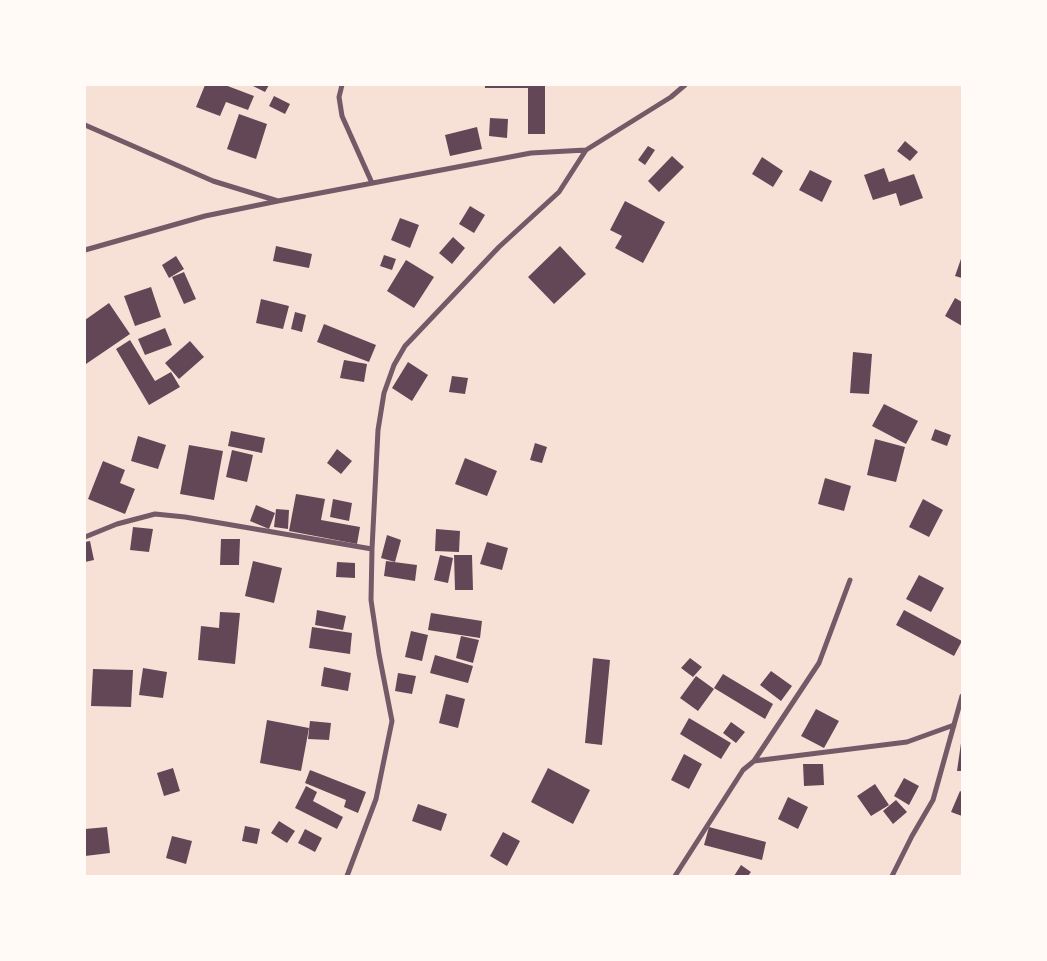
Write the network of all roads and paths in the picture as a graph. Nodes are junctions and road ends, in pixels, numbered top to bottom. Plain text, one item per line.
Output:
1 (342, 85) edge
2 (684, 85) edge
3 (85, 125) edge
4 (586, 150) junction
5 (372, 183) junction
6 (278, 201) junction
7 (85, 250) edge
8 (85, 537) edge
9 (372, 549) junction
10 (850, 580) dead end
11 (962, 696) edge
12 (954, 725) junction
13 (754, 761) junction
14 (347, 876) edge
15 (675, 876) edge
16 (892, 876) edge

1 - 5 street
2 - 4 street
3 - 6 street
4 - 5 street
4 - 9 street
5 - 6 street
6 - 7 street
8 - 9 street
9 - 14 street
10 - 13 street
11 - 12 street
12 - 13 street
12 - 16 street
13 - 15 street

